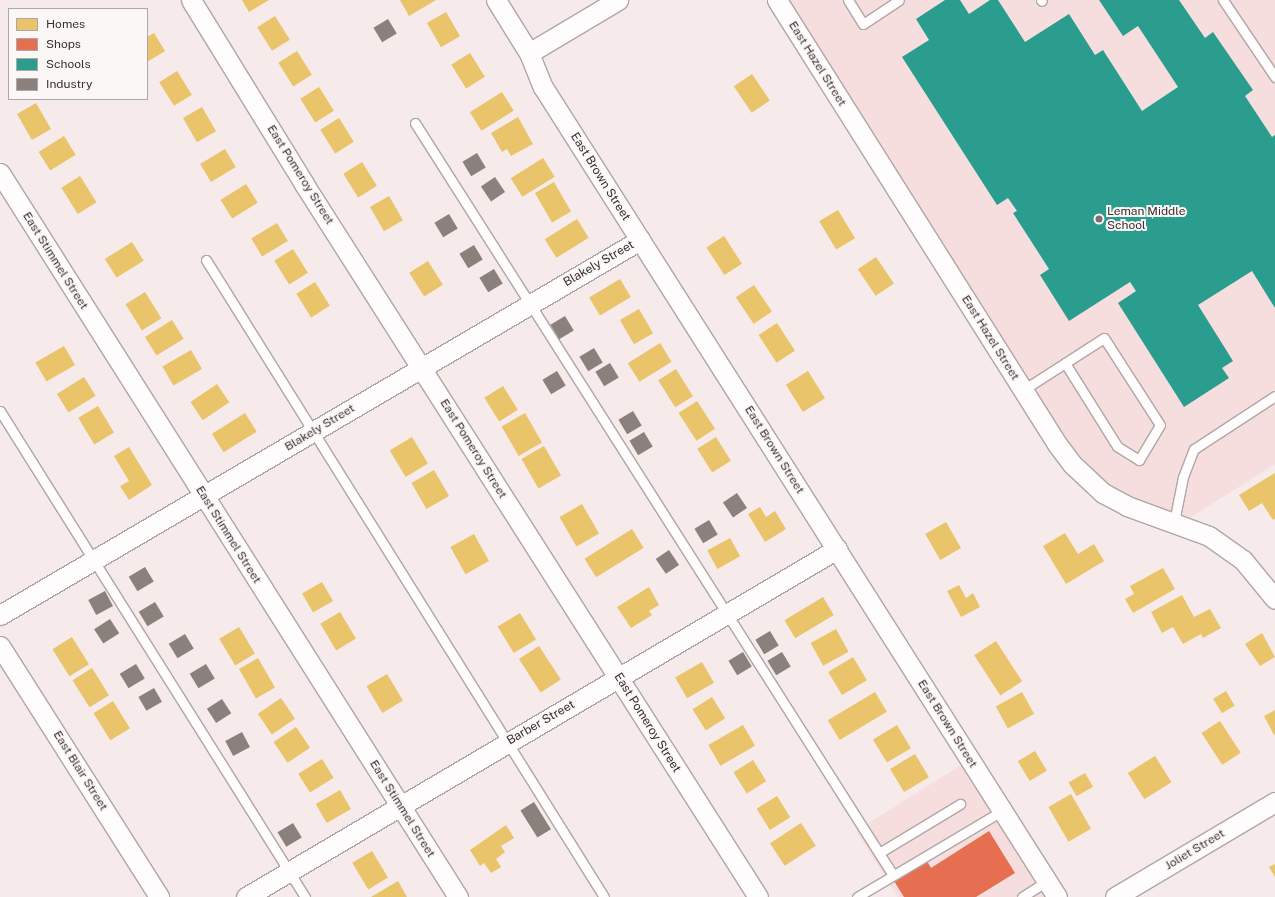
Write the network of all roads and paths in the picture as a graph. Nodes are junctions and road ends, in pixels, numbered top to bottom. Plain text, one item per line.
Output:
1 (191, 0) edge
2 (496, 0) edge
3 (618, 0) edge
4 (777, 0) edge
5 (848, 0) edge
6 (899, 0) edge
7 (1223, 0) edge
8 (529, 53) junction
9 (1275, 77) edge
10 (415, 124) dead end
11 (0, 172) edge
12 (640, 240) junction
13 (206, 260) dead end
14 (531, 304) junction
15 (1065, 363) junction
16 (422, 368) junction
17 (1023, 390) junction
18 (1275, 396) edge
19 (0, 411) edge
20 (312, 432) junction
21 (204, 496) junction
22 (1174, 522) junction
23 (837, 550) junction
24 (92, 561) junction
25 (1275, 599) edge
26 (728, 614) junction
27 (0, 615) edge
28 (0, 646) edge
29 (618, 678) junction
30 (507, 744) junction
31 (1275, 802) edge
32 (960, 804) dead end
33 (401, 807) junction
34 (1002, 811) junction
35 (879, 853) junction
36 (289, 872) junction
37 (893, 875) junction
38 (1047, 881) junction
39 (159, 897) edge
40 (246, 897) edge
41 (305, 897) edge
42 (458, 897) edge
43 (604, 897) edge
44 (758, 897) edge
45 (857, 897) edge
46 (1022, 897) edge
47 (1057, 897) edge
48 (1115, 897) edge

1 - 16 street, East Pomeroy Street
2 - 8 street, East Brown Street
3 - 8 street
4 - 17 street, East Hazel Street
5 - 6 lane
7 - 9 lane
8 - 12 street, East Brown Street
10 - 14 lane
11 - 21 street, East Stimmel Street
12 - 14 street, Blakely Street
12 - 23 street, East Brown Street
13 - 20 lane
14 - 16 street, Blakely Street
14 - 26 lane
15 - 15 lane
15 - 17 lane
16 - 20 street, Blakely Street
16 - 29 street, East Pomeroy Street
17 - 22 street, East Hazel Street
18 - 22 lane
19 - 24 lane
20 - 21 street, Blakely Street
20 - 30 lane
21 - 24 street, Blakely Street
21 - 33 street, East Stimmel Street
22 - 25 street, East Hazel Street
23 - 26 street, Barber Street
23 - 34 street, East Brown Street
24 - 27 street, Blakely Street
24 - 36 lane
26 - 29 street, Barber Street
26 - 35 lane
28 - 39 street, East Blair Street
29 - 30 street, Barber Street
29 - 44 street, East Pomeroy Street
30 - 33 street, Barber Street
30 - 43 lane
31 - 48 street, Joliet Street
32 - 35 lane
33 - 36 street, Barber Street
33 - 42 street, East Stimmel Street
34 - 37 lane
34 - 38 street, East Brown Street
35 - 37 lane
36 - 40 street, Barber Street
36 - 41 lane
37 - 45 lane
38 - 46 lane
38 - 47 street, East Brown Street

